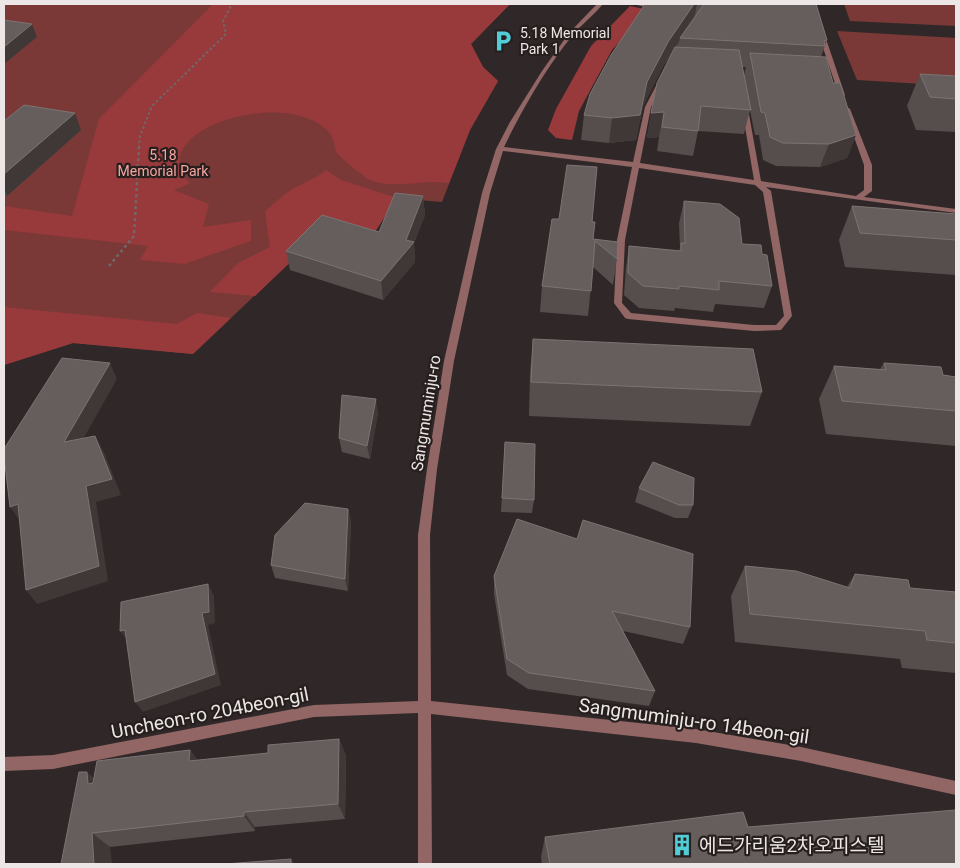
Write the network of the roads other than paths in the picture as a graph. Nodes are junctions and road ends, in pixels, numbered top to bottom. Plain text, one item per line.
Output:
1 (600, 4) edge
2 (637, 4) edge
3 (665, 10) edge
4 (818, 25) edge
5 (664, 75) edge
6 (826, 76) edge
7 (836, 76) junction
8 (743, 99) edge
9 (500, 149) junction
10 (636, 165) junction
11 (758, 184) junction
12 (857, 198) junction
13 (956, 211) edge
14 (424, 707) junction
15 (4, 764) edge
16 (956, 788) edge
17 (425, 864) edge

1 - 9 street, Sangmuminju-ro
2 - 3 street
4 - 7 street
5 - 10 street
6 - 7 street
7 - 12 street
8 - 11 street
9 - 10 street
9 - 14 street, Sangmuminju-ro
10 - 11 street
10 - 11 street
11 - 12 street
12 - 13 street
14 - 15 street, Uncheon-ro 204beon-gil
14 - 16 street, Sangmuminju-ro 14beon-gil
14 - 17 street, Sangmuminju-ro

